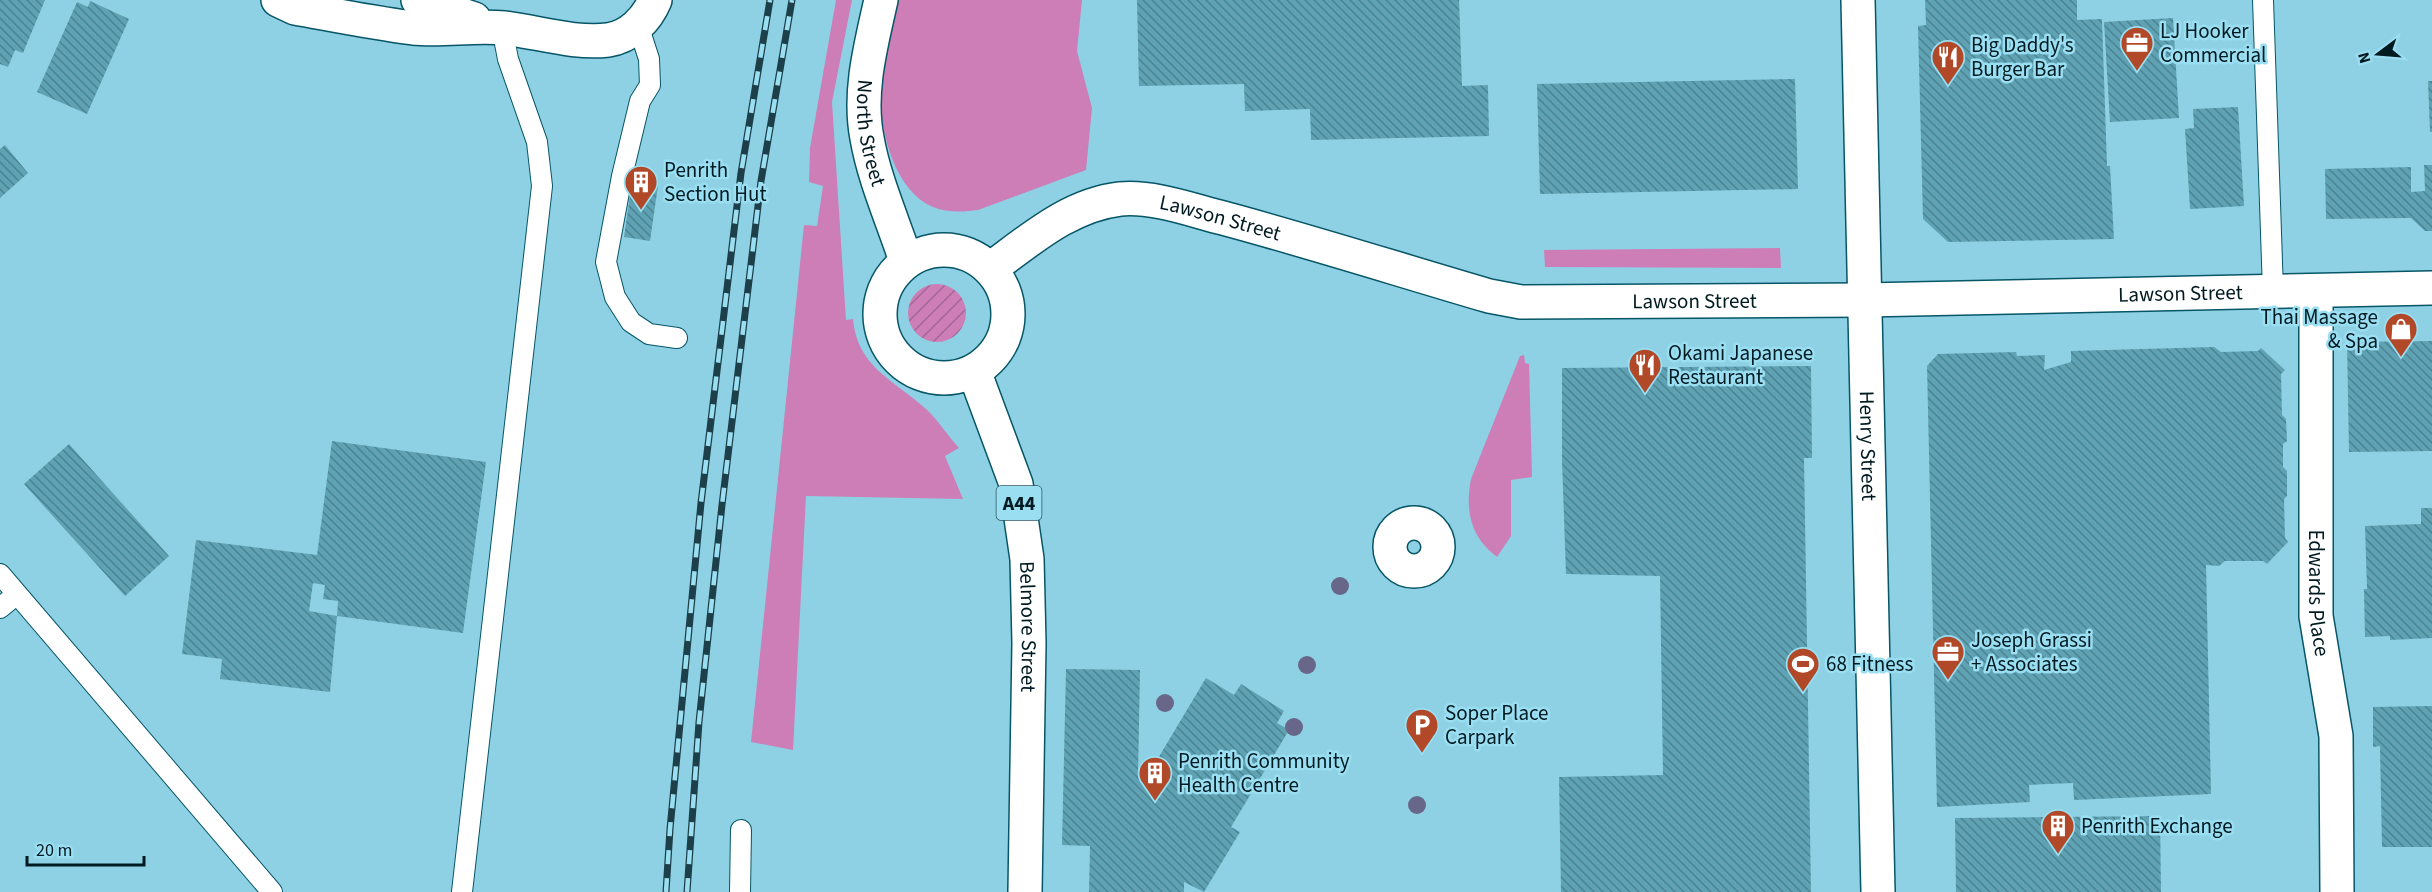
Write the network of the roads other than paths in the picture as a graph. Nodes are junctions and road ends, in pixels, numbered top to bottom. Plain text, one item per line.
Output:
1 (418, 0) edge
2 (881, 0) edge
3 (1858, 0) edge
4 (2263, 0) edge
5 (295, 3) edge
6 (647, 13) edge
7 (502, 28) junction
8 (906, 261) junction
9 (990, 269) junction
10 (2432, 288) edge
11 (2273, 291) junction
12 (2316, 291) junction
13 (1865, 300) junction
14 (677, 338) dead end
15 (974, 371) junction
16 (0, 574) edge
17 (17, 594) junction
18 (0, 608) edge
19 (741, 830) dead end
20 (272, 892) edge
21 (462, 892) edge
22 (740, 892) edge
23 (1024, 892) edge
24 (1878, 892) edge
25 (2337, 892) edge

1 - 7 main road
2 - 8 main road, North Street
3 - 13 main road, Henry Street
4 - 11 lane
5 - 7 main road
6 - 7 main road
6 - 14 lane
7 - 21 lane
8 - 9 main road
8 - 15 main road
9 - 13 main road, Lawson Street
9 - 15 main road
10 - 12 main road, Lawson Street
11 - 12 main road, Lawson Street
11 - 13 main road, Lawson Street
12 - 25 main road, Edwards Place
13 - 24 main road, Henry Street
15 - 23 main road, Belmore Street / A44
16 - 17 lane
17 - 18 lane
17 - 20 lane
19 - 22 lane

